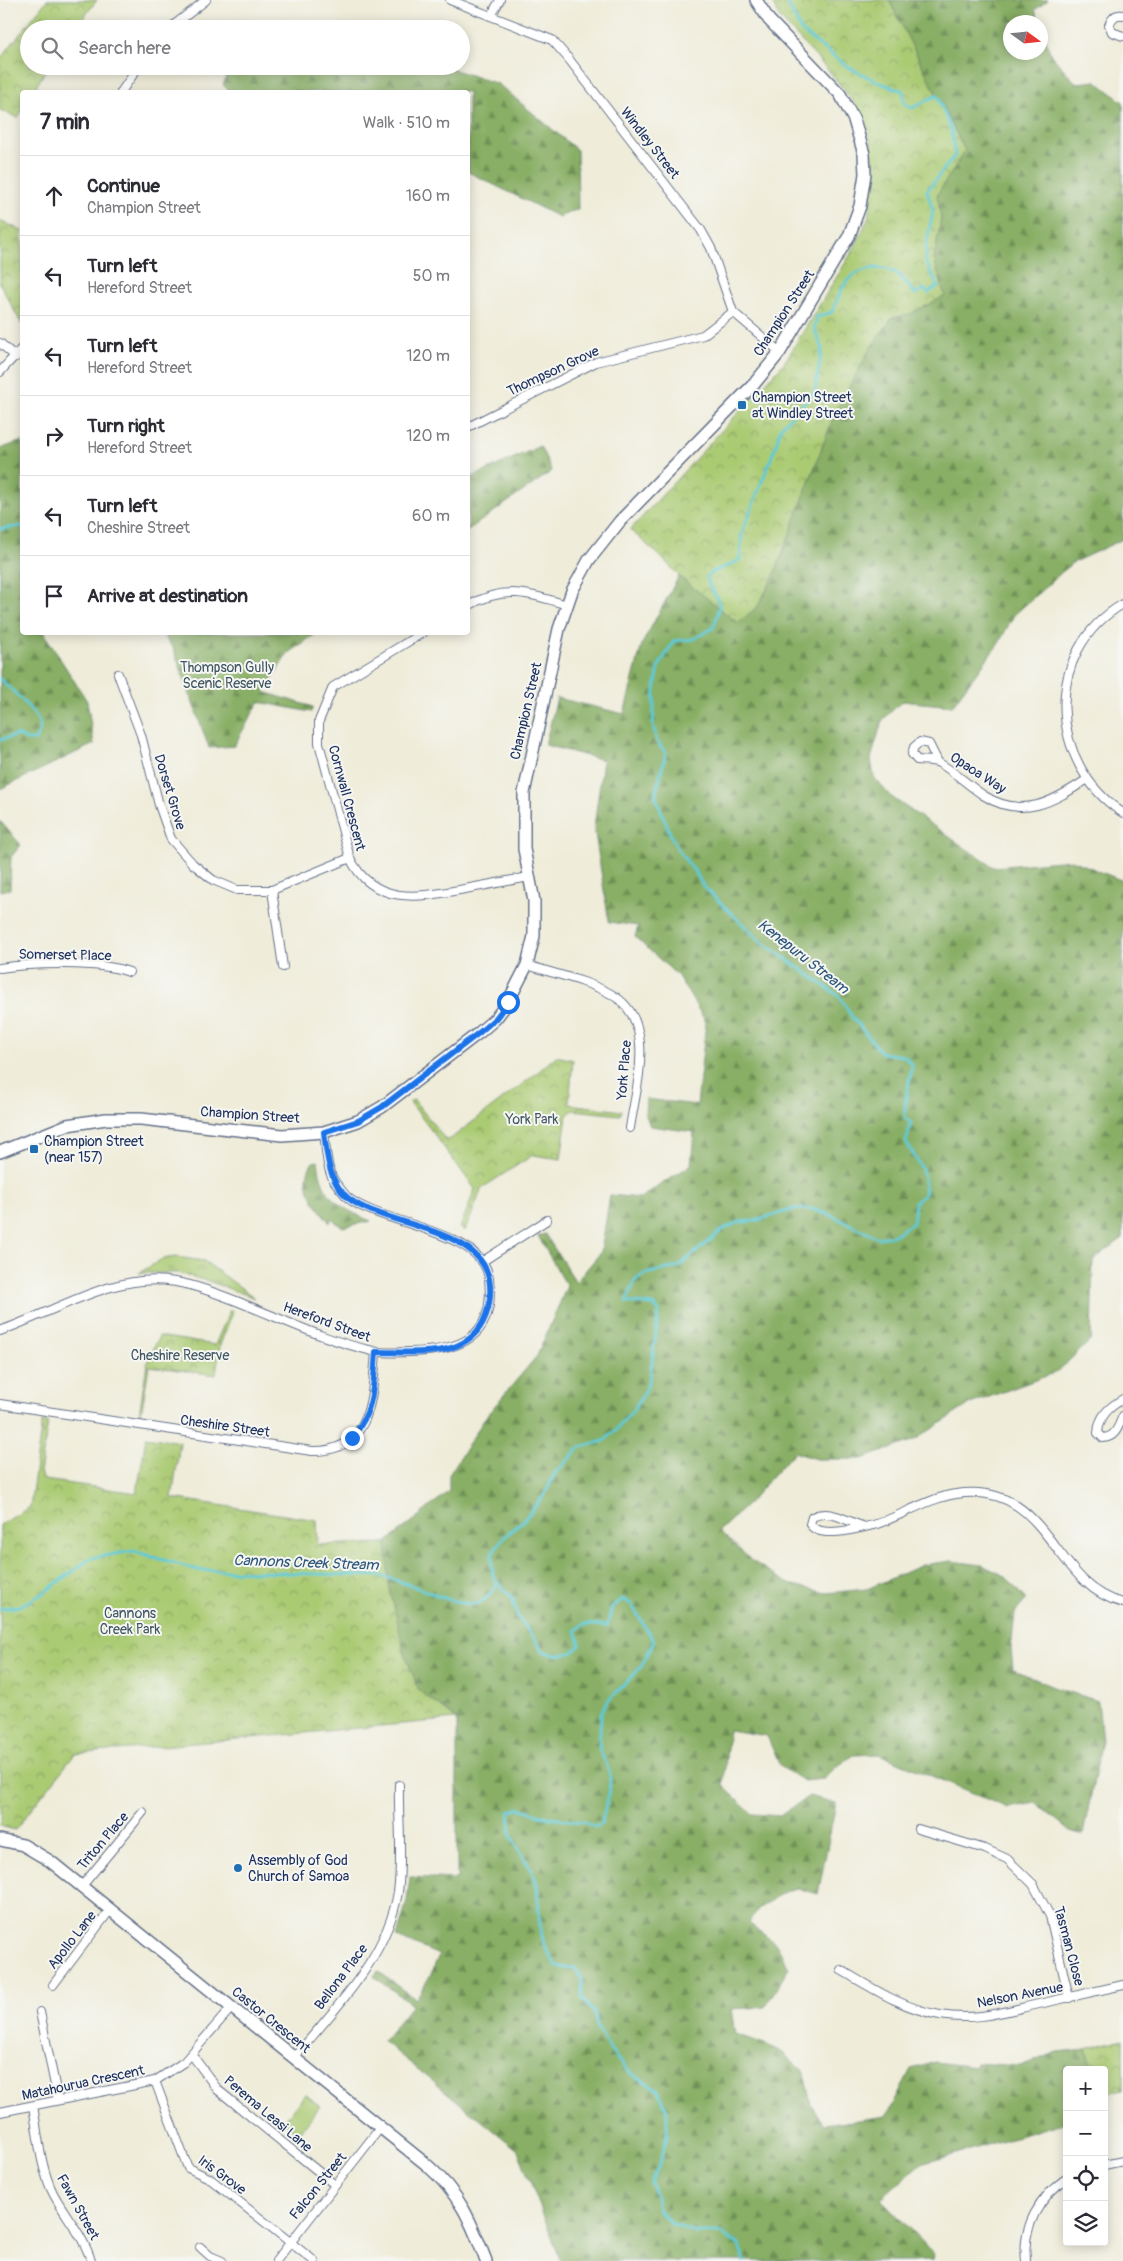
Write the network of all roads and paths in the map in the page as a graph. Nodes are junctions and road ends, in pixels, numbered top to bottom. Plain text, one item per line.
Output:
1 (206, 0) edge
2 (450, 0) edge
3 (500, 0) edge
4 (756, 0) edge
5 (1123, 15) edge
6 (491, 16) junction
7 (180, 20) edge
8 (1123, 36) edge
9 (133, 75) edge
10 (122, 90) edge
11 (733, 312) junction
12 (0, 343) edge
13 (20, 351) edge
14 (780, 352) junction
15 (16, 357) junction
16 (0, 372) edge
17 (470, 426) edge
18 (1123, 604) edge
19 (470, 605) edge
20 (567, 605) junction
21 (419, 635) edge
22 (118, 674) dead end
23 (938, 762) dead end
24 (1086, 780) junction
25 (1123, 813) edge
26 (350, 858) junction
27 (529, 877) junction
28 (272, 890) junction
29 (527, 965) junction
30 (283, 967) dead end
31 (0, 968) edge
32 (129, 972) dead end
33 (630, 1128) dead end
34 (324, 1132) junction
35 (0, 1152) edge
36 (547, 1220) dead end
37 (482, 1261) junction
38 (0, 1331) edge
39 (376, 1352) junction
40 (1123, 1399) edge
41 (0, 1404) edge
42 (1123, 1416) edge
43 (865, 1527) junction
44 (1123, 1604) edge
45 (399, 1785) dead end
46 (143, 1812) dead end
47 (918, 1829) dead end
48 (0, 1840) edge
49 (82, 1886) junction
50 (110, 1910) junction
51 (841, 1970) dead end
52 (52, 1985) dead end
53 (1123, 1985) edge
54 (1069, 1998) junction
55 (232, 2008) junction
56 (40, 2012) dead end
57 (192, 2055) junction
58 (294, 2058) junction
59 (155, 2081) junction
60 (58, 2100) junction
61 (33, 2106) junction
62 (0, 2112) edge
63 (380, 2128) junction
64 (1123, 2161) edge
65 (1108, 2165) edge
66 (1063, 2181) edge
67 (335, 2185) junction
68 (289, 2242) junction
69 (200, 2247) dead end
70 (91, 2261) edge
71 (222, 2261) edge
72 (276, 2261) edge
73 (314, 2261) edge
74 (486, 2261) edge
75 (1026, 2261) edge

1 - 7 street
2 - 6 street, Windley Street
3 - 6 street
4 - 14 main road, Champion Street
5 - 8 street
6 - 11 street, Windley Street
9 - 10 street
11 - 14 street
11 - 17 street, Thompson Grove
12 - 15 street
13 - 15 street
14 - 20 main road, Champion Street
15 - 16 street
18 - 24 street
19 - 20 street
20 - 27 main road, Champion Street
21 - 26 street, Cornwall Crescent
22 - 28 street, Dorset Grove
23 - 24 street, Opaoa Way
24 - 25 street
26 - 27 street, Cornwall Crescent
26 - 28 street, Dorset Grove
27 - 29 main road, Champion Street
28 - 30 street
29 - 33 street, York Place
29 - 34 main road, Champion Street
31 - 32 street, Somerset Place
34 - 35 main road, Champion Street
34 - 37 street
36 - 37 street
37 - 39 street, Hereford Street
38 - 39 street, Hereford Street
39 - 41 street, Cheshire Street
40 - 42 street
43 - 43 street
43 - 44 street
45 - 58 street, Bellona Place
46 - 49 street, Triton Place
47 - 54 street, Tasman Close
48 - 49 main road, Castor Crescent
49 - 50 main road, Castor Crescent
50 - 52 street, Apollo Lane
50 - 55 main road, Castor Crescent
51 - 54 street, Nelson Avenue
53 - 54 street, Nelson Avenue
55 - 57 street, Matahourua Crescent
55 - 58 main road, Castor Crescent
56 - 60 street
57 - 59 street, Matahourua Crescent
57 - 67 street, Perema Leasi Lane
58 - 63 main road, Castor Crescent
59 - 60 street, Matahourua Crescent
59 - 68 street, Iris Grove
60 - 61 street, Matahourua Crescent
61 - 62 street, Matahourua Crescent
61 - 70 street, Fawn Street
63 - 67 street, Falcon Street
63 - 74 main road, Castor Crescent
64 - 65 street
66 - 75 street
67 - 68 street, Falcon Street
68 - 72 street, Falcon Street
68 - 73 street, Iris Grove
69 - 71 street

